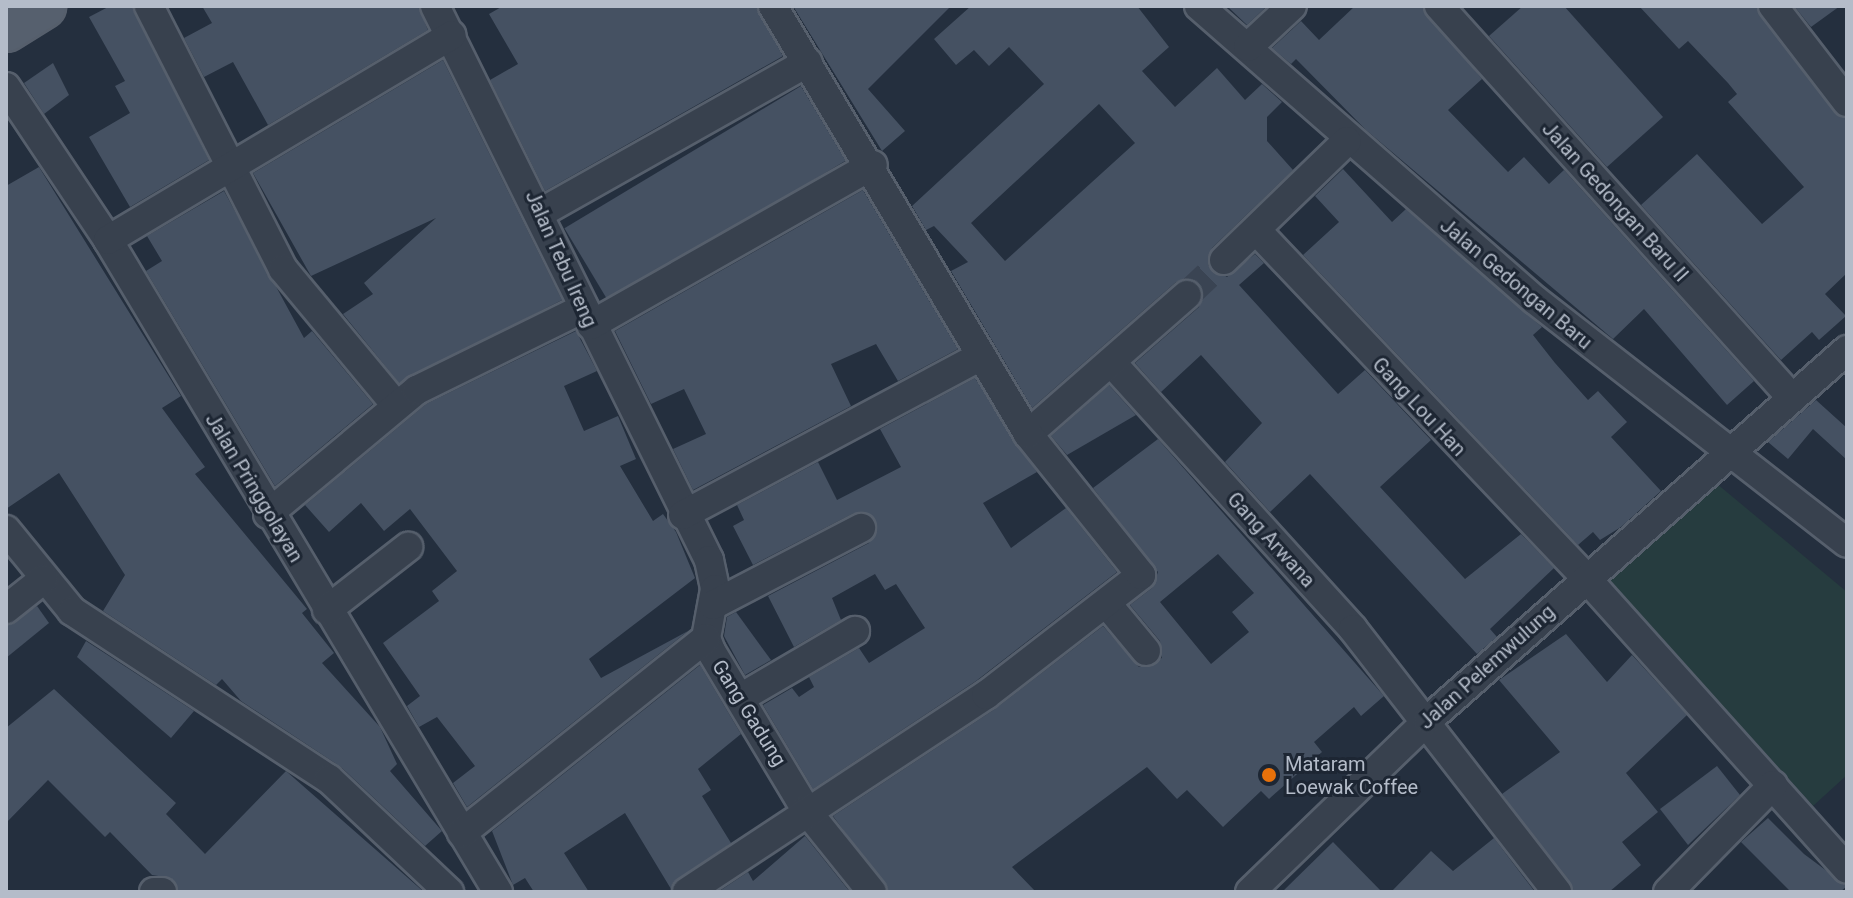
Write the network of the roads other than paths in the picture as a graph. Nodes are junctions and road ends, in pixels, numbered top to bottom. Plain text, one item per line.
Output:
1 (43, 6) edge
2 (149, 6) edge
3 (435, 6) edge
4 (773, 6) edge
5 (1199, 6) edge
6 (1292, 6) edge
7 (1439, 6) edge
8 (1773, 6) edge
9 (6, 29) edge
10 (452, 35) junction
11 (1248, 47) junction
12 (808, 62) junction
13 (6, 87) edge
14 (1847, 102) edge
15 (1347, 141) junction
16 (225, 165) junction
17 (873, 165) junction
18 (542, 212) junction
19 (1256, 230) junction
20 (108, 240) junction
21 (1224, 260) tunnel mouth
22 (1187, 295) tunnel mouth
23 (587, 316) junction
24 (1847, 350) edge
25 (981, 356) junction
26 (1111, 362) junction
27 (1836, 376) edge
28 (1791, 397) junction
29 (396, 405) junction
30 (1028, 434) junction
31 (1731, 449) junction
32 (268, 514) junction
33 (683, 515) junction
34 (861, 528) dead end
35 (6, 530) edge
36 (1847, 543) edge
37 (408, 547) dead end
38 (44, 579) junction
39 (1587, 579) junction
40 (1107, 604) junction
41 (713, 605) junction
42 (6, 609) edge
43 (327, 610) junction
44 (855, 631) dead end
45 (706, 638) junction
46 (1146, 651) dead end
47 (742, 697) junction
48 (1428, 720) junction
49 (1773, 785) junction
50 (806, 810) junction
51 (462, 833) junction
52 (1847, 869) edge
53 (154, 892) edge
54 (162, 892) edge
55 (449, 892) edge
56 (498, 892) edge
57 (687, 892) edge
58 (872, 892) edge
59 (1250, 892) edge
60 (1557, 892) edge
61 (1668, 892) edge

1 - 9 main road
2 - 16 street
3 - 10 street, Jalan Tebu Ireng
4 - 12 street
5 - 11 street, Jalan Gedongan Baru
6 - 11 street
7 - 28 street, Jalan Gedongan Baru II
8 - 14 street
10 - 16 street
10 - 18 street, Jalan Tebu Ireng
11 - 15 street, Jalan Gedongan Baru
12 - 17 street
12 - 18 street
13 - 20 street, Jalan Pringgolayan
15 - 19 street
15 - 31 street, Jalan Gedongan Baru
16 - 20 street
16 - 29 street
17 - 23 street
17 - 25 street
18 - 23 street, Jalan Tebu Ireng
19 - 21 street
19 - 39 street, Gang Lou Han
20 - 32 street, Jalan Pringgolayan
22 - 26 street
23 - 29 street
23 - 33 street, Jalan Tebu Ireng
24 - 27 street, Jalan Pelemwulung
25 - 30 street
25 - 33 street
26 - 30 street
26 - 48 street, Gang Arwana
27 - 28 street, Jalan Pelemwulung
28 - 31 street, Jalan Pelemwulung
29 - 32 street
30 - 40 street
31 - 36 street, Jalan Gedongan Baru
31 - 39 street, Jalan Pelemwulung
32 - 43 street, Jalan Pringgolayan
33 - 41 street, Gang Gadung
34 - 41 street
35 - 38 street
37 - 43 street
38 - 42 street
38 - 55 street
39 - 48 street, Jalan Pelemwulung
39 - 49 street, Gang Lou Han
40 - 46 street
40 - 50 street
41 - 45 street, Gang Gadung
43 - 51 street, Jalan Pringgolayan
44 - 47 street
45 - 47 street, Gang Gadung
45 - 51 street
47 - 50 street, Gang Gadung
48 - 59 street, Jalan Pelemwulung
48 - 60 street, Gang Arwana
49 - 52 street, Gang Lou Han
49 - 61 street
50 - 57 street
50 - 58 street, Gang Gadung
51 - 56 street, Jalan Pringgolayan
53 - 54 street

